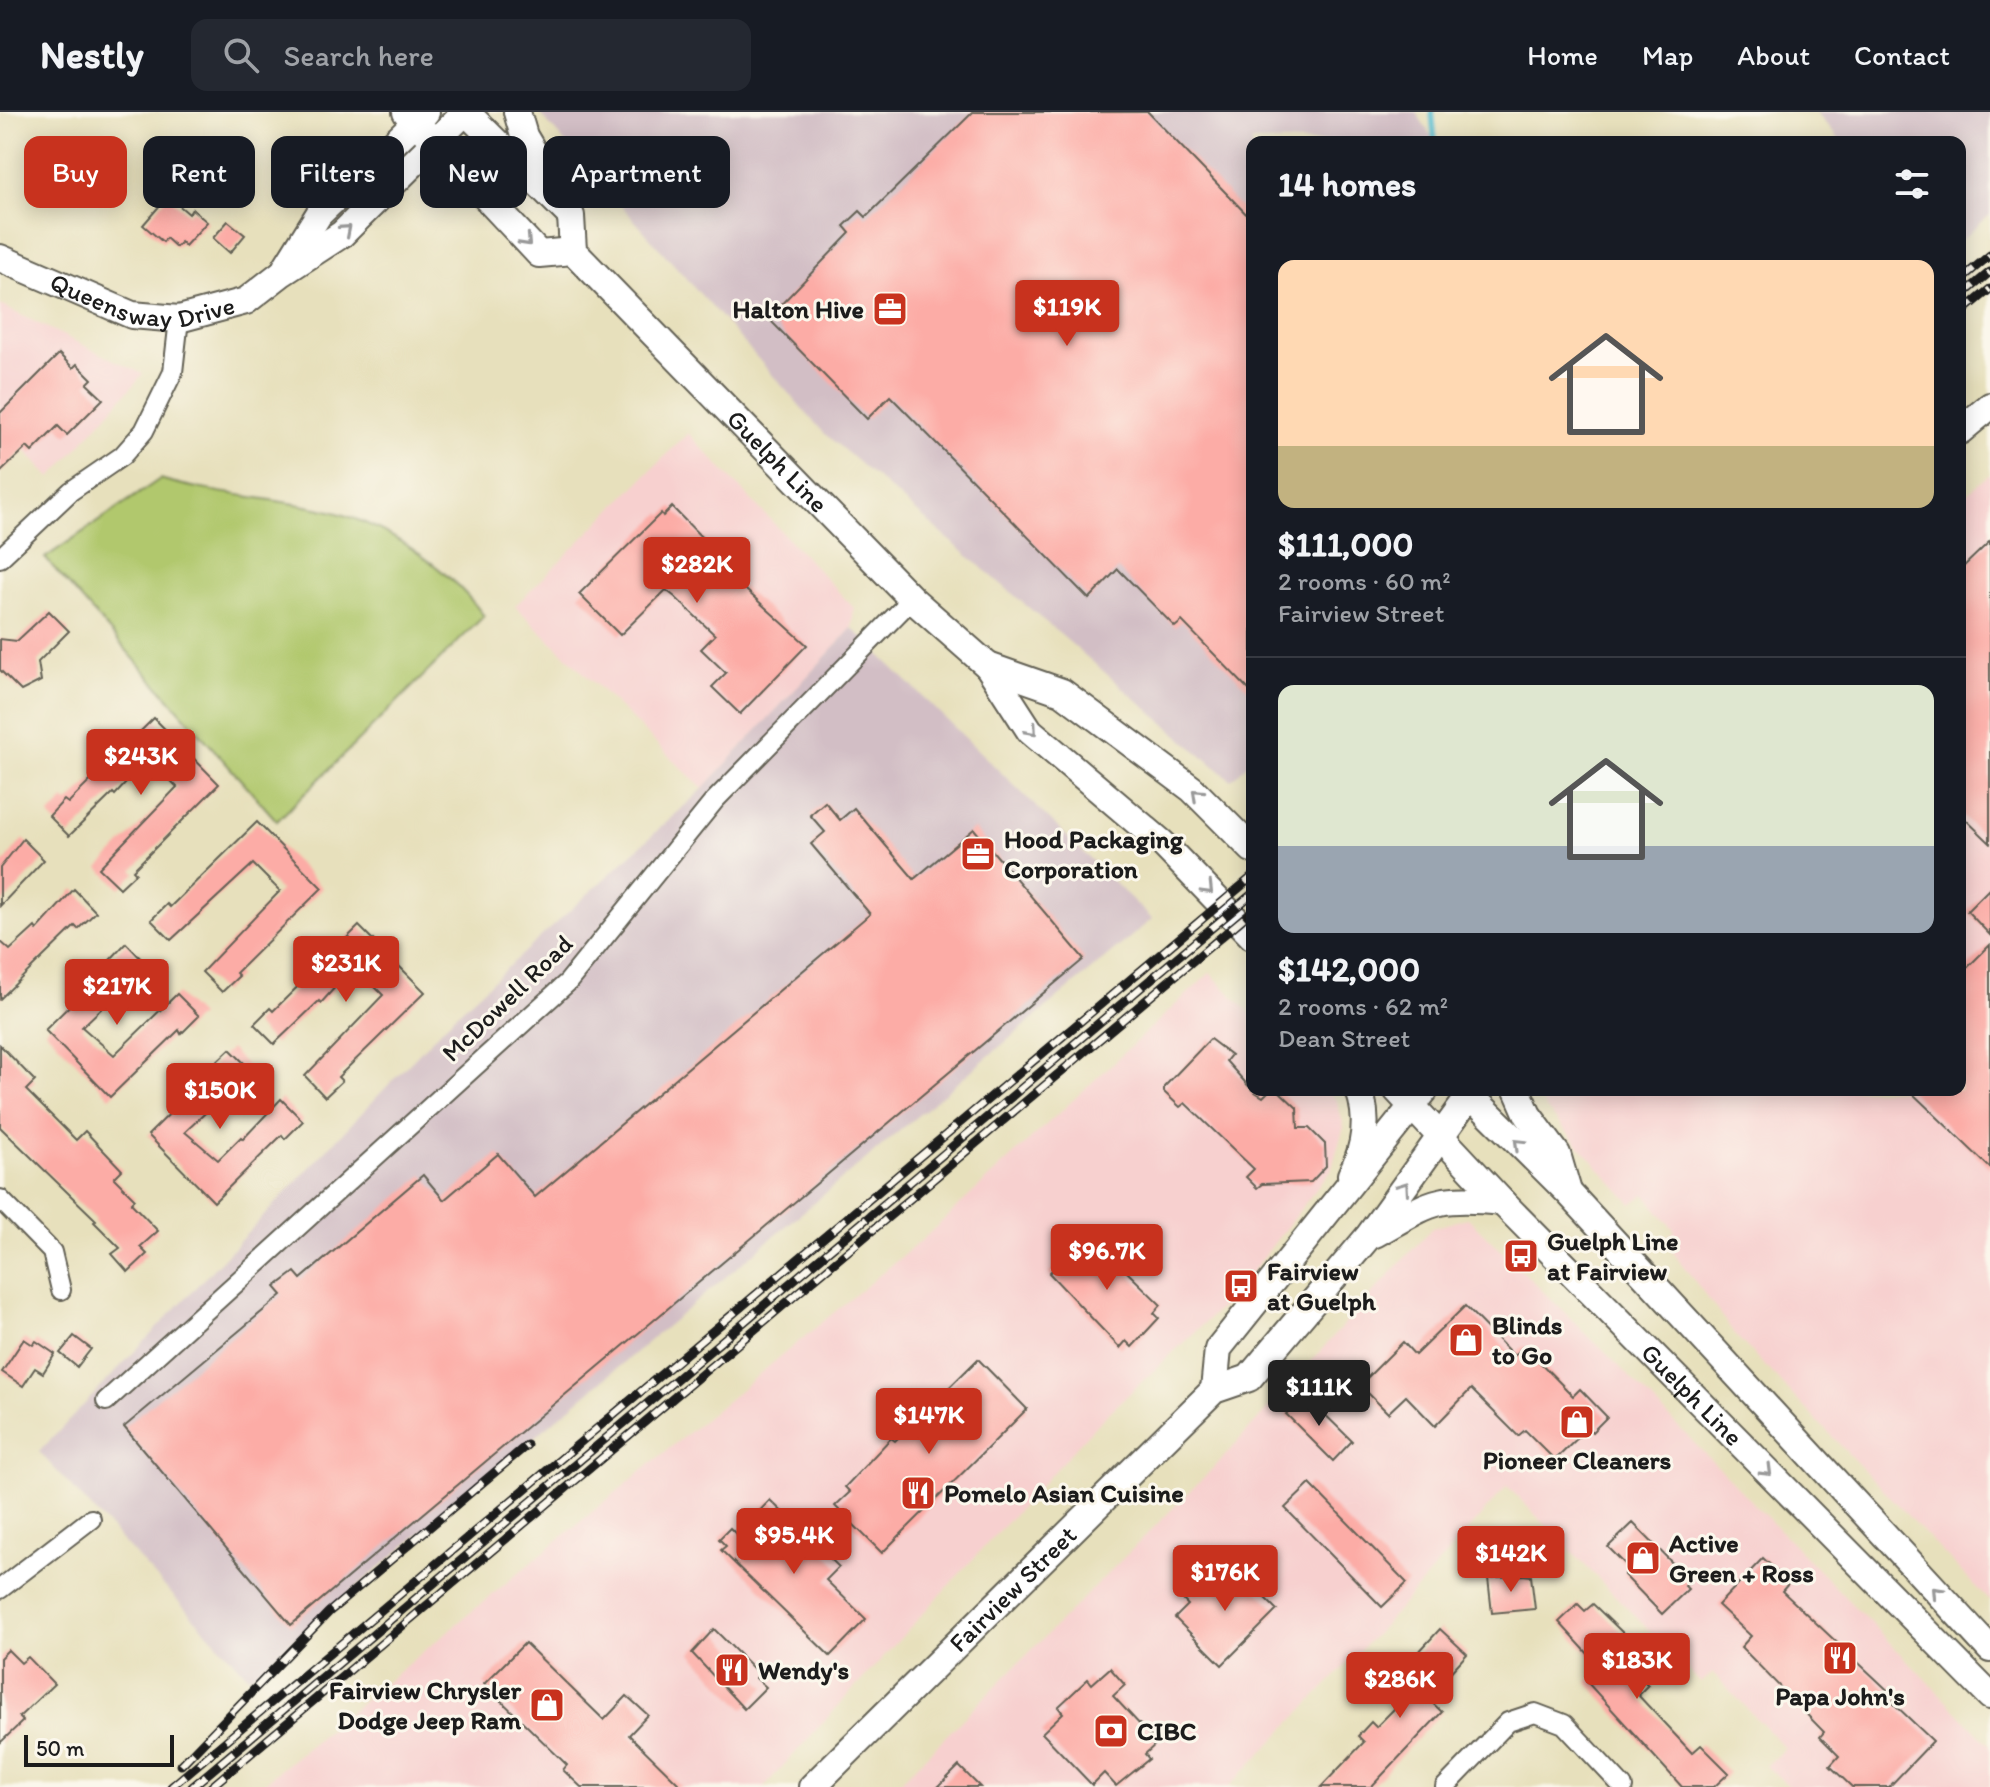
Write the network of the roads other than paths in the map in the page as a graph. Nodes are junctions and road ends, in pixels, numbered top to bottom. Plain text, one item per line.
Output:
1 (465, 112) edge
2 (517, 112) edge
3 (416, 115) edge
4 (430, 136) edge
5 (442, 136) edge
6 (420, 158) edge
7 (496, 208) edge
8 (571, 216) junction
9 (573, 251) junction
10 (0, 258) edge
11 (282, 273) junction
12 (179, 319) junction
13 (1990, 406) edge
14 (1966, 426) edge
15 (0, 558) edge
16 (912, 599) junction
17 (988, 666) junction
18 (1246, 843) edge
19 (1246, 930) edge
20 (1361, 1096) edge
21 (1411, 1096) edge
22 (1413, 1096) edge
23 (1467, 1096) edge
24 (1474, 1096) edge
25 (1520, 1096) edge
26 (1440, 1136) junction
27 (1568, 1192) junction
28 (0, 1199) edge
29 (1341, 1199) junction
30 (1502, 1202) junction
31 (1368, 1237) junction
32 (61, 1290) dead end
33 (1214, 1390) junction
34 (106, 1401) dead end
35 (91, 1519) dead end
36 (0, 1589) edge
37 (1990, 1649) edge
38 (1990, 1696) edge
39 (812, 1787) edge
40 (1445, 1787) edge
41 (1623, 1787) edge

1 - 5 main road, Queensway Drive
1 - 8 main road
2 - 8 main road
3 - 4 main road
3 - 11 main road, Queensway Drive
11 -> 6 main road, Queensway Drive
7 -> 9 main road
8 - 9 main road
9 - 16 main road, Guelph Line
10 - 12 main road, Queensway Drive
11 - 12 main road, Queensway Drive
12 - 15 street
13 - 14 main road
16 - 17 main road, Guelph Line
16 - 34 street, McDowell Road
18 -> 17 main road, Guelph Line
17 -> 19 main road, Guelph Line
20 - 29 main road
21 - 29 main road
22 - 26 main road, Guelph Line
23 - 26 main road, Fairview Street
27 -> 24 main road, Guelph Line
25 - 27 main road
26 - 30 main road, Guelph Line
31 -> 26 main road, Fairview Street
37 -> 27 main road, Guelph Line
28 - 32 street
29 - 33 main road
30 - 31 main road
30 -> 38 main road, Guelph Line
31 - 33 main road, Fairview Street
33 - 39 main road, Fairview Street
35 - 36 street
40 - 41 street

